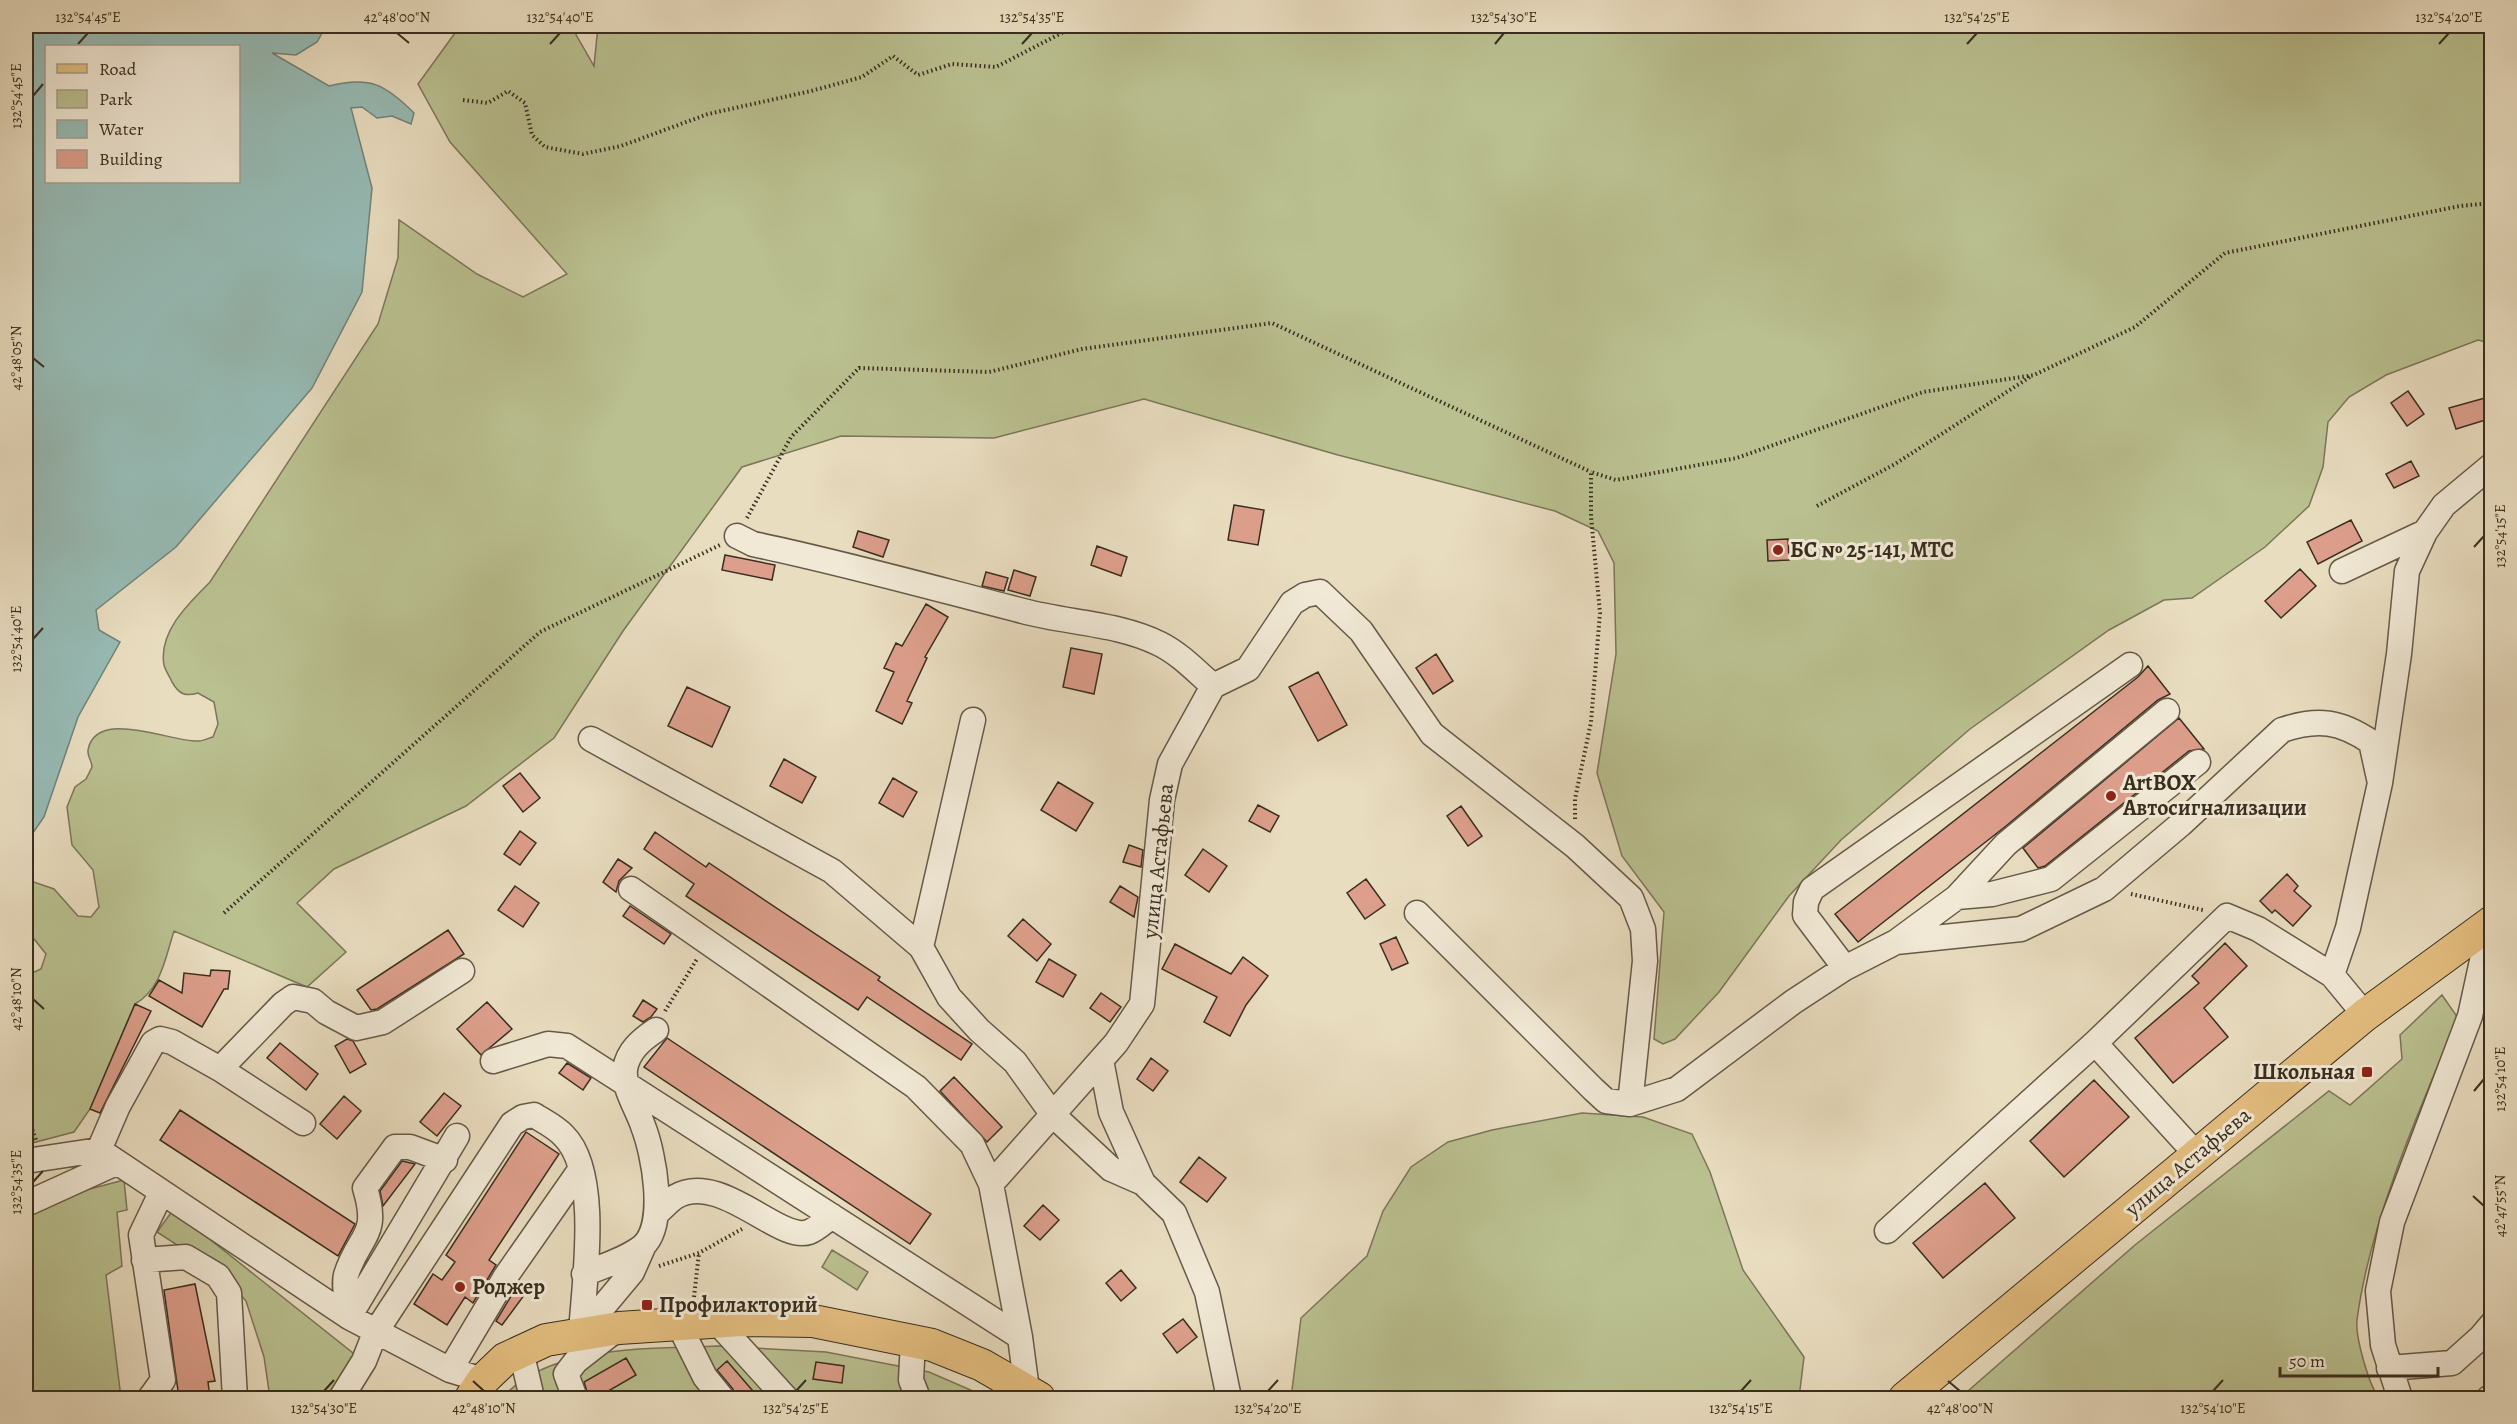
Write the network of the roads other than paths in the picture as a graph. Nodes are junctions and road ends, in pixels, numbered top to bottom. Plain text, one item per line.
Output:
1 (2492, 465) edge
2 (2425, 532) junction
3 (737, 536) road end
4 (2342, 571) dead end
5 (2130, 665) dead end
6 (1213, 687) junction
7 (2167, 711) dead end
8 (973, 720) dead end
9 (591, 739) dead end
10 (2198, 762) dead end
11 (2380, 783) junction
12 (631, 889) dead end
13 (1957, 897) junction
14 (1417, 913) dead end
15 (2486, 938) edge
16 (1896, 942) junction
17 (921, 947) junction
18 (1845, 968) junction
19 (462, 971) dead end
20 (2332, 975) junction
21 (2365, 1015) junction
22 (656, 1030) dead end
23 (2095, 1043) junction
24 (1101, 1060) junction
25 (493, 1061) dead end
26 (220, 1069) junction
27 (626, 1084) junction
28 (1630, 1104) junction
29 (1053, 1116) junction
30 (303, 1123) dead end
31 (458, 1136) dead end
32 (2197, 1155) junction
33 (107, 1156) junction
34 (445, 1160) junction
35 (26, 1161) edge
36 (579, 1170) junction
37 (1143, 1183) junction
38 (991, 1184) junction
39 (161, 1193) junction
40 (26, 1204) edge
41 (658, 1212) junction
42 (832, 1216) junction
43 (1887, 1231) dead end
44 (644, 1245) junction
45 (144, 1260) junction
46 (584, 1274) junction
47 (349, 1317) junction
48 (716, 1322) junction
49 (678, 1323) junction
50 (2492, 1324) edge
51 (619, 1328) junction
52 (375, 1333) junction
53 (581, 1333) junction
54 (1020, 1337) junction
55 (913, 1341) junction
56 (521, 1351) junction
57 (2389, 1368) junction
58 (450, 1370) junction
59 (477, 1389) edge
60 (1033, 1394) edge
61 (150, 1398) edge
62 (235, 1398) edge
63 (340, 1398) edge
64 (532, 1398) edge
65 (575, 1398) edge
66 (722, 1398) edge
67 (786, 1398) edge
68 (918, 1398) edge
69 (1229, 1398) edge
70 (1905, 1398) edge
71 (2400, 1398) edge

1 - 2 street
2 - 4 street
2 - 11 street
3 - 6 street
5 - 18 street
6 - 24 street, улица Астафьева
6 - 28 street
7 - 13 street
8 - 17 street
9 - 17 street
10 - 13 street
11 - 16 street
11 - 20 street
12 - 38 street
13 - 16 street
14 - 28 street
15 - 21 main road, улица Астафьева
15 - 57 street, улица Астафьева
16 - 18 street
17 - 29 street
18 - 28 street
19 - 26 street
20 - 21 street
20 - 23 street
21 - 32 main road, улица Астафьева
22 - 27 street
23 - 32 street
23 - 43 street
24 - 29 street, улица Астафьева
24 - 37 street
25 - 27 street
26 - 30 street
26 - 33 street
27 - 41 street
27 - 42 street
29 - 37 street
29 - 38 street, улица Астафьева
31 - 34 street
32 - 70 main road, улица Астафьева
33 - 35 street
33 - 39 street
33 - 40 street
34 - 47 street
34 - 47 street
36 - 46 street
36 - 52 street
36 - 58 street
37 - 69 street
38 - 54 street
39 - 45 street
39 - 47 street
41 - 42 street
41 - 44 street
42 - 54 street
44 - 46 street
44 - 53 street
45 - 61 street
45 - 62 street
46 - 53 street
47 - 52 street
48 - 49 main road
48 - 55 main road
48 - 67 street
49 - 51 main road
49 - 66 street
50 - 57 street
51 - 53 main road
51 - 65 street
52 - 58 street
52 - 63 street
53 - 56 main road
54 - 60 street
55 - 60 main road
55 - 68 street
56 - 59 main road
56 - 64 street
57 - 71 street, улица Астафьева
58 - 59 street

